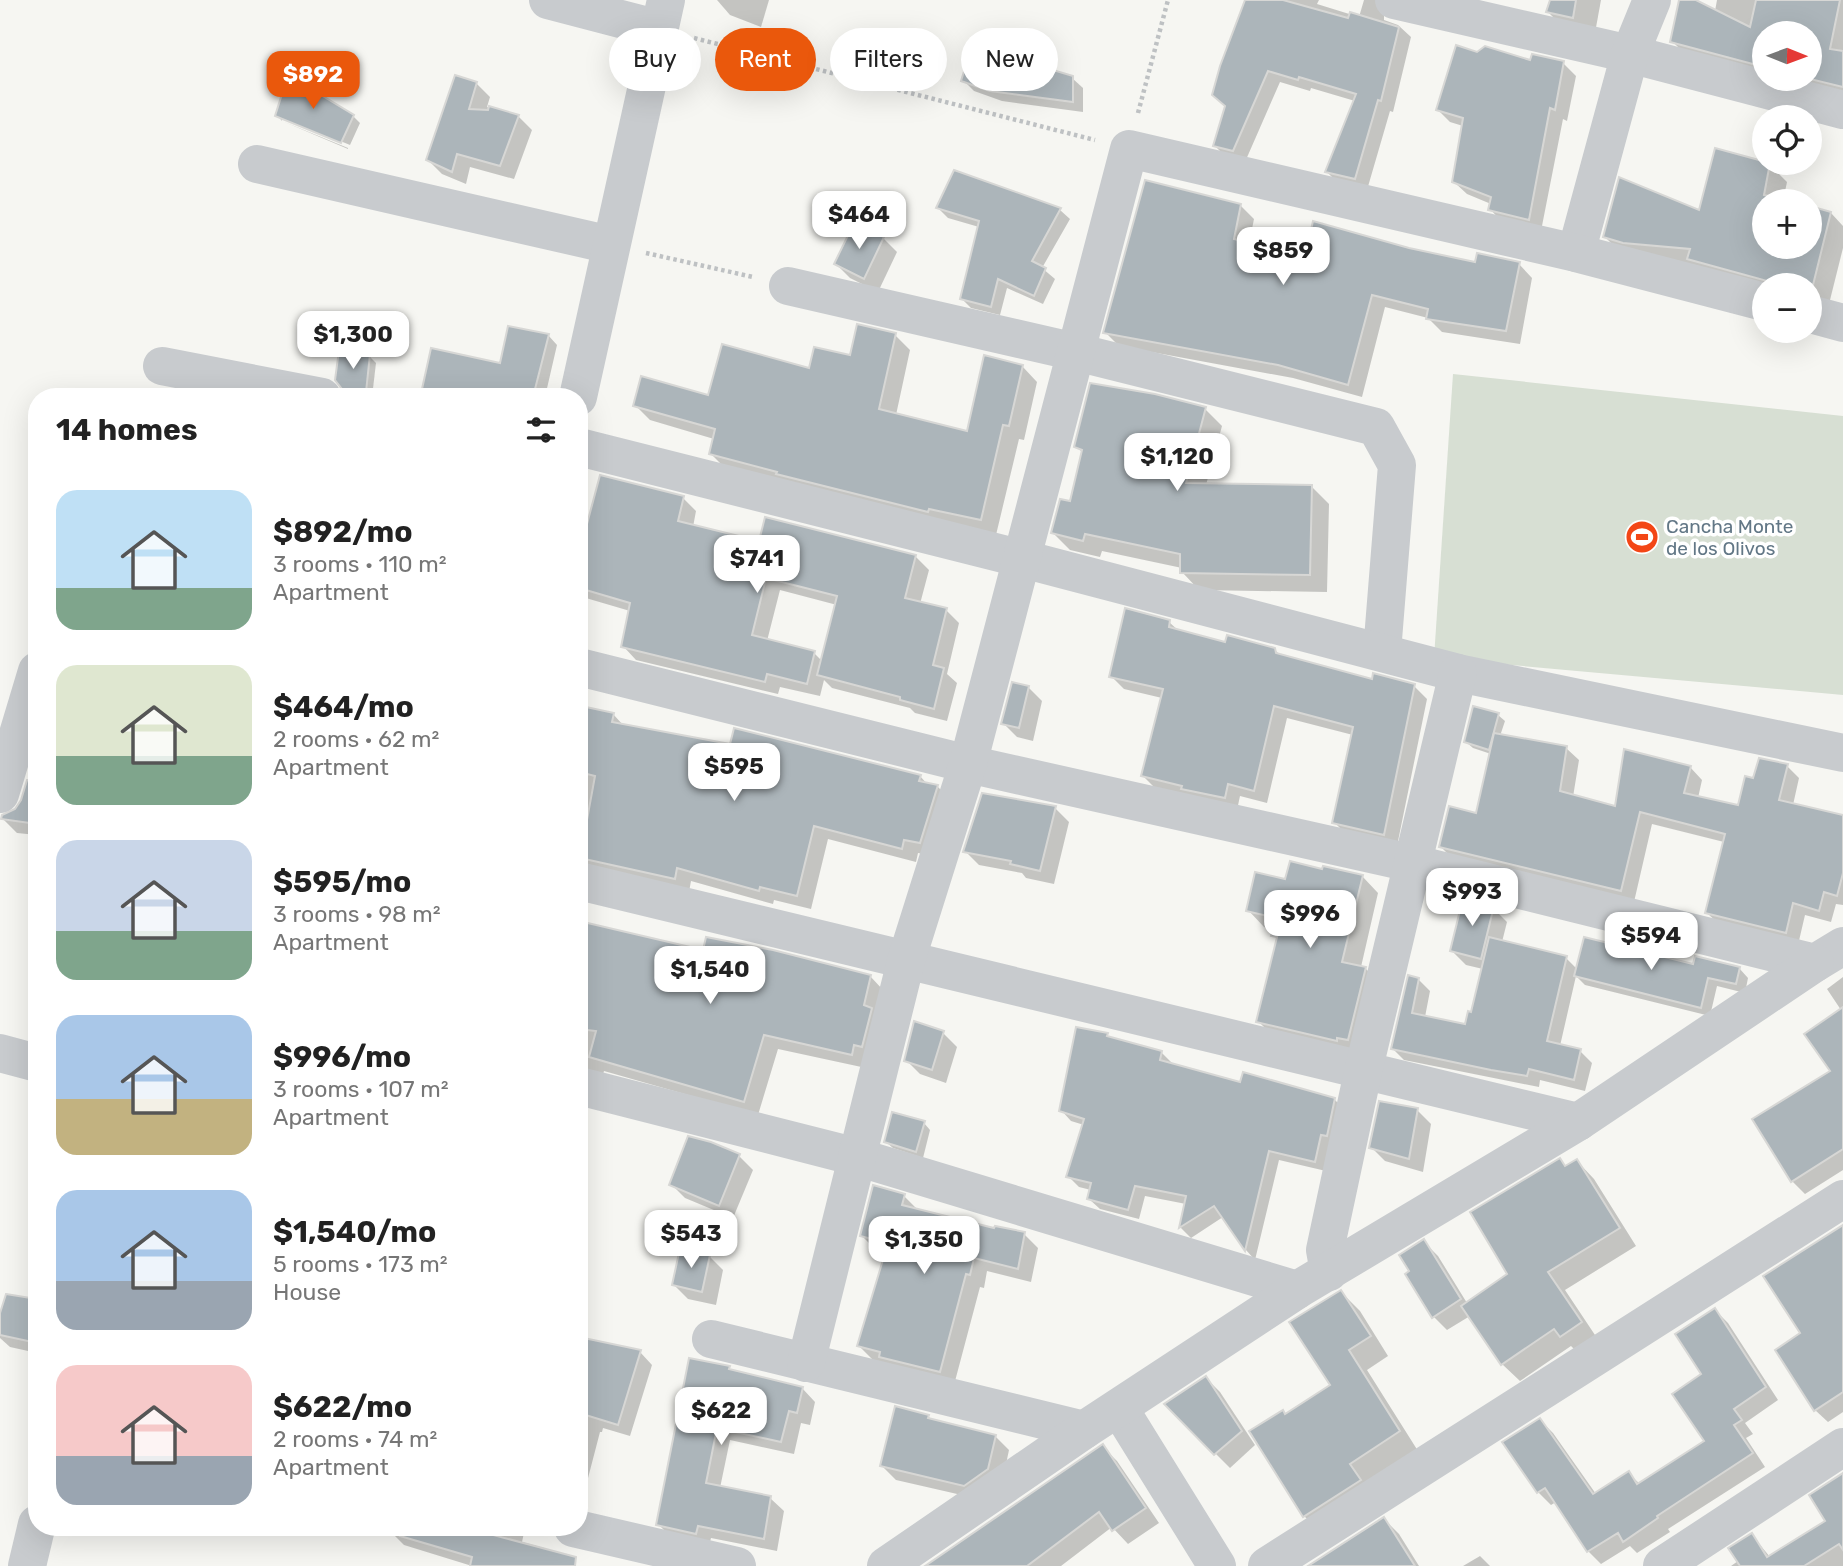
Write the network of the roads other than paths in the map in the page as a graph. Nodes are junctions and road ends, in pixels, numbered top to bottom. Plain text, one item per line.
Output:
1 (548, 0) edge
2 (1394, 0) edge
3 (1652, 0) edge
4 (663, 14) edge
5 (1630, 54) junction
6 (1843, 110) edge
7 (257, 164) dead end
8 (611, 245) junction
9 (1576, 253) junction
10 (788, 285) road end
11 (1752, 299) edge
12 (1822, 317) edge
13 (1843, 323) edge
14 (1076, 352) junction
15 (162, 366) dead end
16 (276, 388) edge
17 (580, 388) edge
18 (588, 449) edge
19 (1023, 559) junction
20 (1382, 652) junction
21 (588, 669) edge
22 (1458, 673) junction
23 (28, 701) edge
24 (1843, 753) edge
25 (968, 764) junction
26 (0, 794) edge
27 (1411, 863) junction
28 (588, 883) edge
29 (1829, 955) edge
30 (906, 961) junction
31 (0, 1053) edge
32 (28, 1061) edge
33 (1363, 1072) junction
34 (588, 1088) edge
35 (1578, 1122) junction
36 (857, 1157) junction
37 (1843, 1199) edge
38 (1313, 1281) junction
39 (710, 1339) dead end
40 (806, 1363) junction
41 (1119, 1408) junction
42 (1084, 1430) junction
43 (1843, 1447) edge
44 (588, 1531) edge
45 (34, 1536) edge
46 (27, 1566) edge
47 (737, 1566) edge
48 (886, 1566) edge
49 (1217, 1566) edge
50 (1267, 1566) edge
51 (1662, 1566) edge

1 - 4 street
2 - 5 street
3 - 5 street
4 - 8 street
5 - 6 street
5 - 9 street
7 - 8 street
8 - 17 street
9 - 11 street
9 - 14 street
10 - 14 street
12 - 13 street
14 - 19 street
14 - 20 street
15 - 16 street
18 - 19 street
19 - 20 street
19 - 25 street
20 - 22 street
21 - 25 street
22 - 24 street
22 - 27 street
23 - 26 street
25 - 27 street
25 - 30 street
27 - 29 street
27 - 33 street
28 - 30 street
29 - 35 street
30 - 33 street
30 - 36 street
31 - 32 street
33 - 35 street
33 - 38 street
34 - 36 street
35 - 38 street
36 - 38 street
36 - 40 street
37 - 50 street
38 - 41 street
39 - 40 street
40 - 42 street
41 - 42 street
41 - 49 street
42 - 48 street
43 - 51 street
44 - 47 street
45 - 46 street

